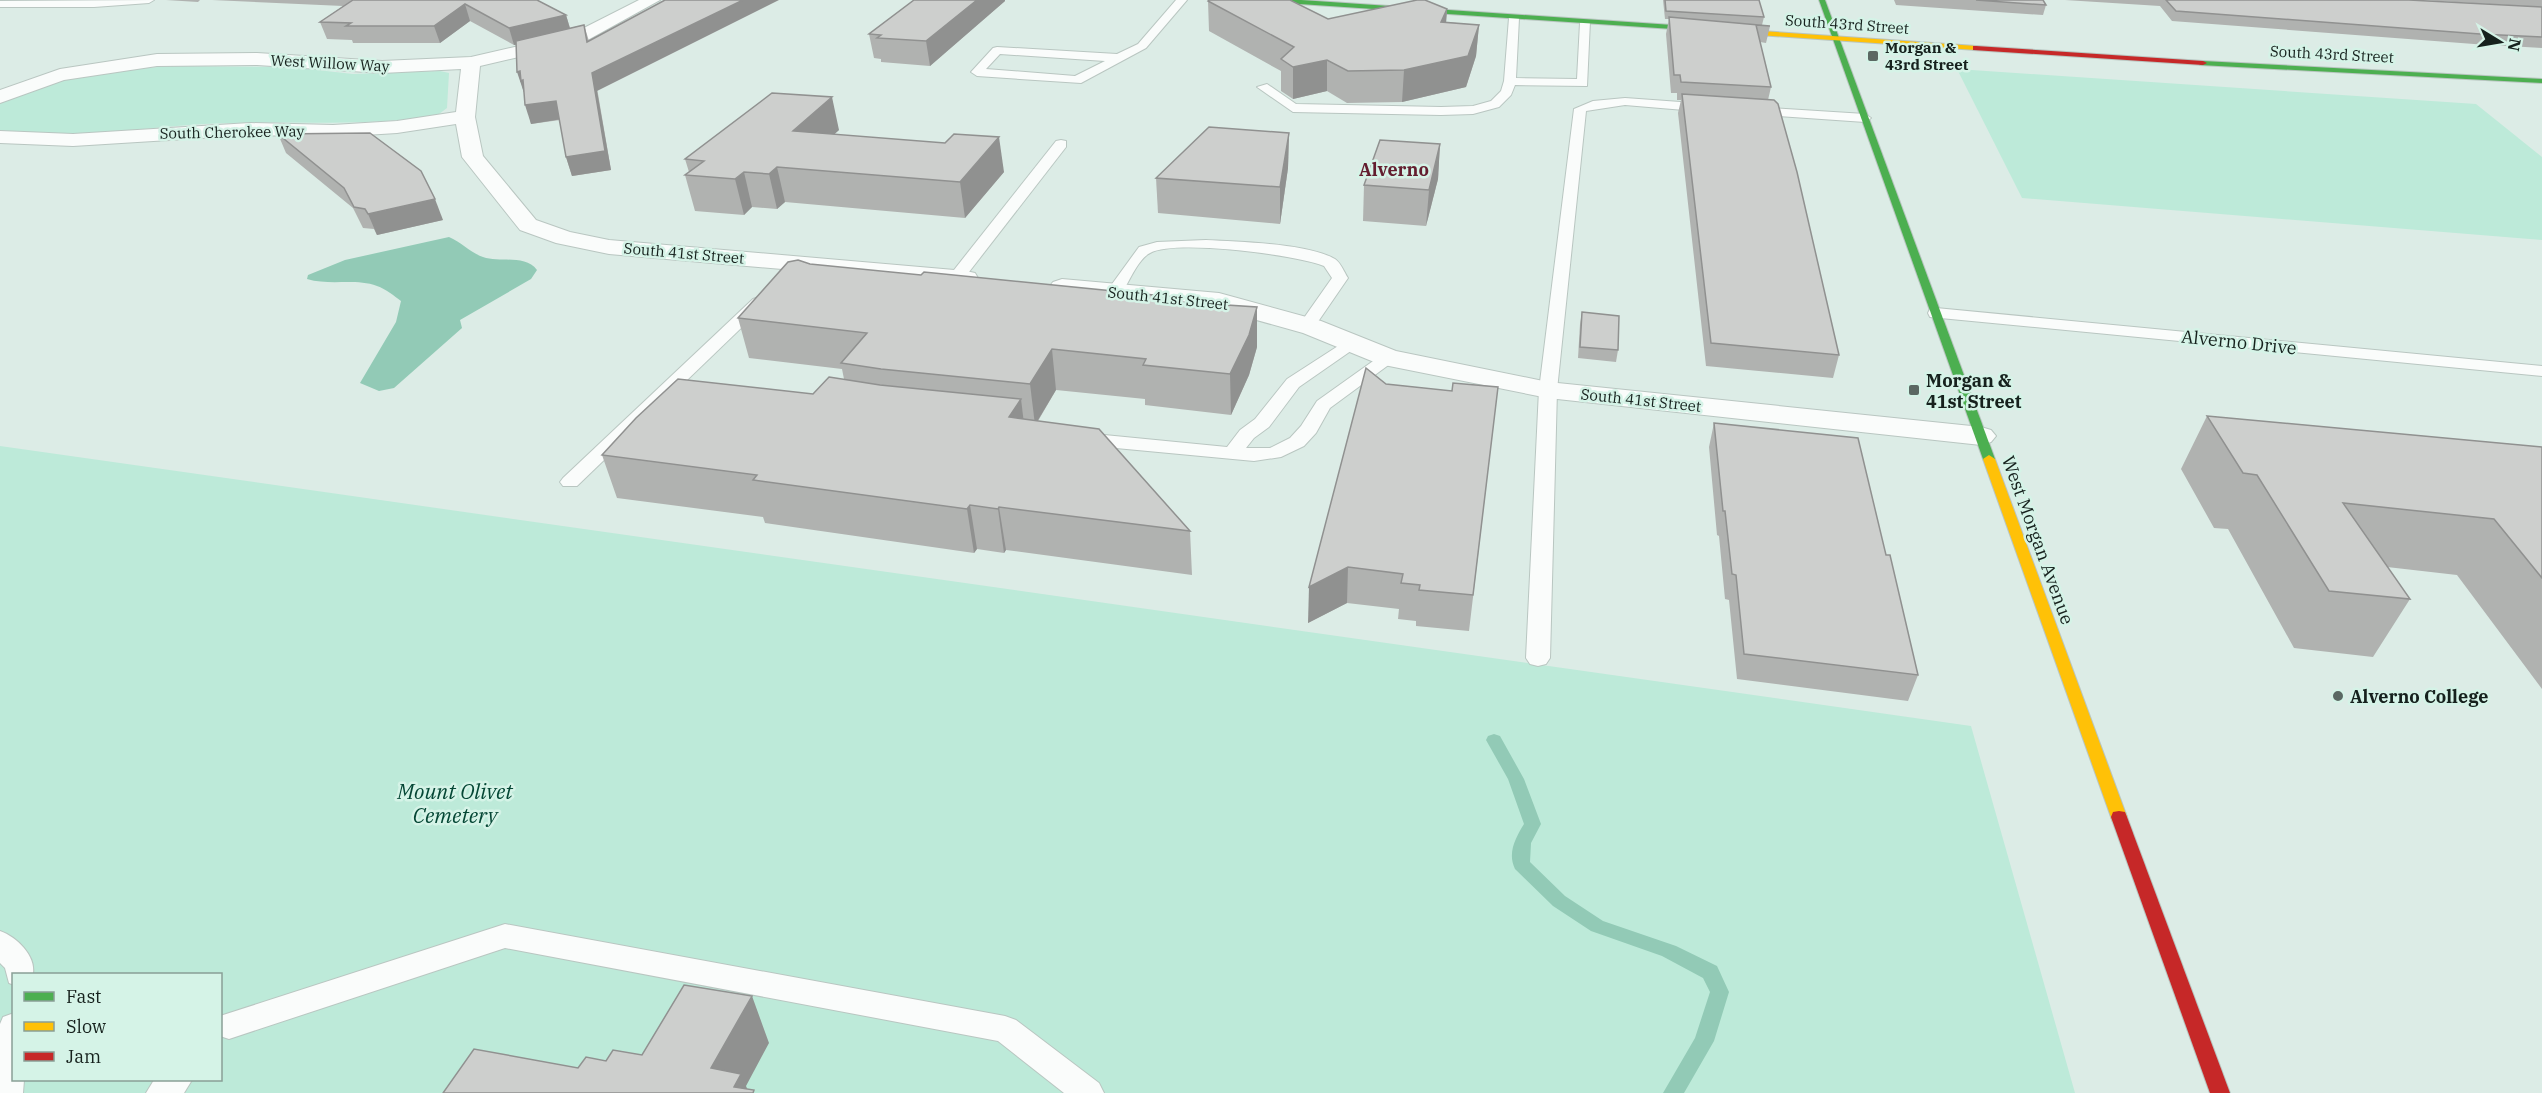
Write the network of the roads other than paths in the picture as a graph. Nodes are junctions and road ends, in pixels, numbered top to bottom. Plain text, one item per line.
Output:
1 (149, 0) edge
2 (652, 0) edge
3 (1182, 0) edge
4 (1270, 0) edge
5 (1408, 0) edge
6 (1822, 0) edge
7 (0, 4) edge
8 (1514, 18) junction
9 (1651, 21) junction
10 (1586, 23) junction
11 (1831, 26) junction
12 (1836, 40) junction
13 (1119, 58) junction
14 (471, 63) junction
15 (2495, 78) junction
16 (1510, 81) junction
17 (2542, 81) edge
18 (1263, 87) dead end
19 (0, 96) edge
20 (465, 117) junction
21 (1865, 118) junction
22 (0, 137) edge
23 (1060, 144) dead end
24 (784, 277) junction
25 (956, 278) junction
26 (990, 280) edge
27 (1035, 284) edge
28 (1115, 291) junction
29 (1936, 313) junction
30 (1307, 325) junction
31 (1352, 342) junction
32 (1389, 358) junction
33 (2542, 371) edge
34 (674, 383) junction
35 (696, 387) edge
36 (1548, 390) junction
37 (1981, 436) junction
38 (1068, 437) edge
39 (1234, 451) junction
40 (570, 482) dead end
41 (1538, 658) dead end
42 (0, 943) edge
43 (19, 973) edge
44 (223, 1029) edge
45 (12, 1045) edge
46 (175, 1081) edge
47 (7, 1093) edge
48 (162, 1093) edge
49 (1088, 1093) edge
50 (2220, 1093) edge

1 - 7 lane
2 - 14 street, West Willow Way
3 - 13 lane
4 - 8 main road, South 43rd Street
5 - 9 main road, South 43rd Street
6 - 11 main road, West Morgan Avenue
8 - 10 main road, South 43rd Street
8 - 16 lane
9 - 10 main road, South 43rd Street
9 - 11 main road, South 43rd Street
9 - 12 main road, South 43rd Street
10 - 16 lane
11 - 12 main road, West Morgan Avenue
11 - 15 main road, South 43rd Street
12 - 15 main road, South 43rd Street
12 - 21 main road, West Morgan Avenue
13 - 13 lane
14 - 19 street, West Willow Way
14 - 20 street, South 41st Street
15 - 17 main road, South 43rd Street
16 - 18 lane
20 - 22 street, South Cherokee Way
20 - 24 street, South 41st Street
21 - 29 main road, West Morgan Avenue
21 - 36 lane
23 - 25 lane
24 - 25 street, South 41st Street
24 - 34 lane
25 - 26 street, South 41st Street
27 - 28 street, South 41st Street
28 - 30 street, South 41st Street
28 - 30 lane
29 - 33 lane, Alverno Drive
29 - 37 main road, West Morgan Avenue
30 - 31 street, South 41st Street
31 - 32 street, South 41st Street
31 - 39 lane
32 - 36 street, South 41st Street
32 - 39 lane
34 - 35 lane
34 - 40 lane
36 - 37 street, South 41st Street
36 - 41 lane
37 - 50 main road, West Morgan Avenue
38 - 39 lane
42 - 43 lane
44 - 49 lane
45 - 47 lane
46 - 48 lane

